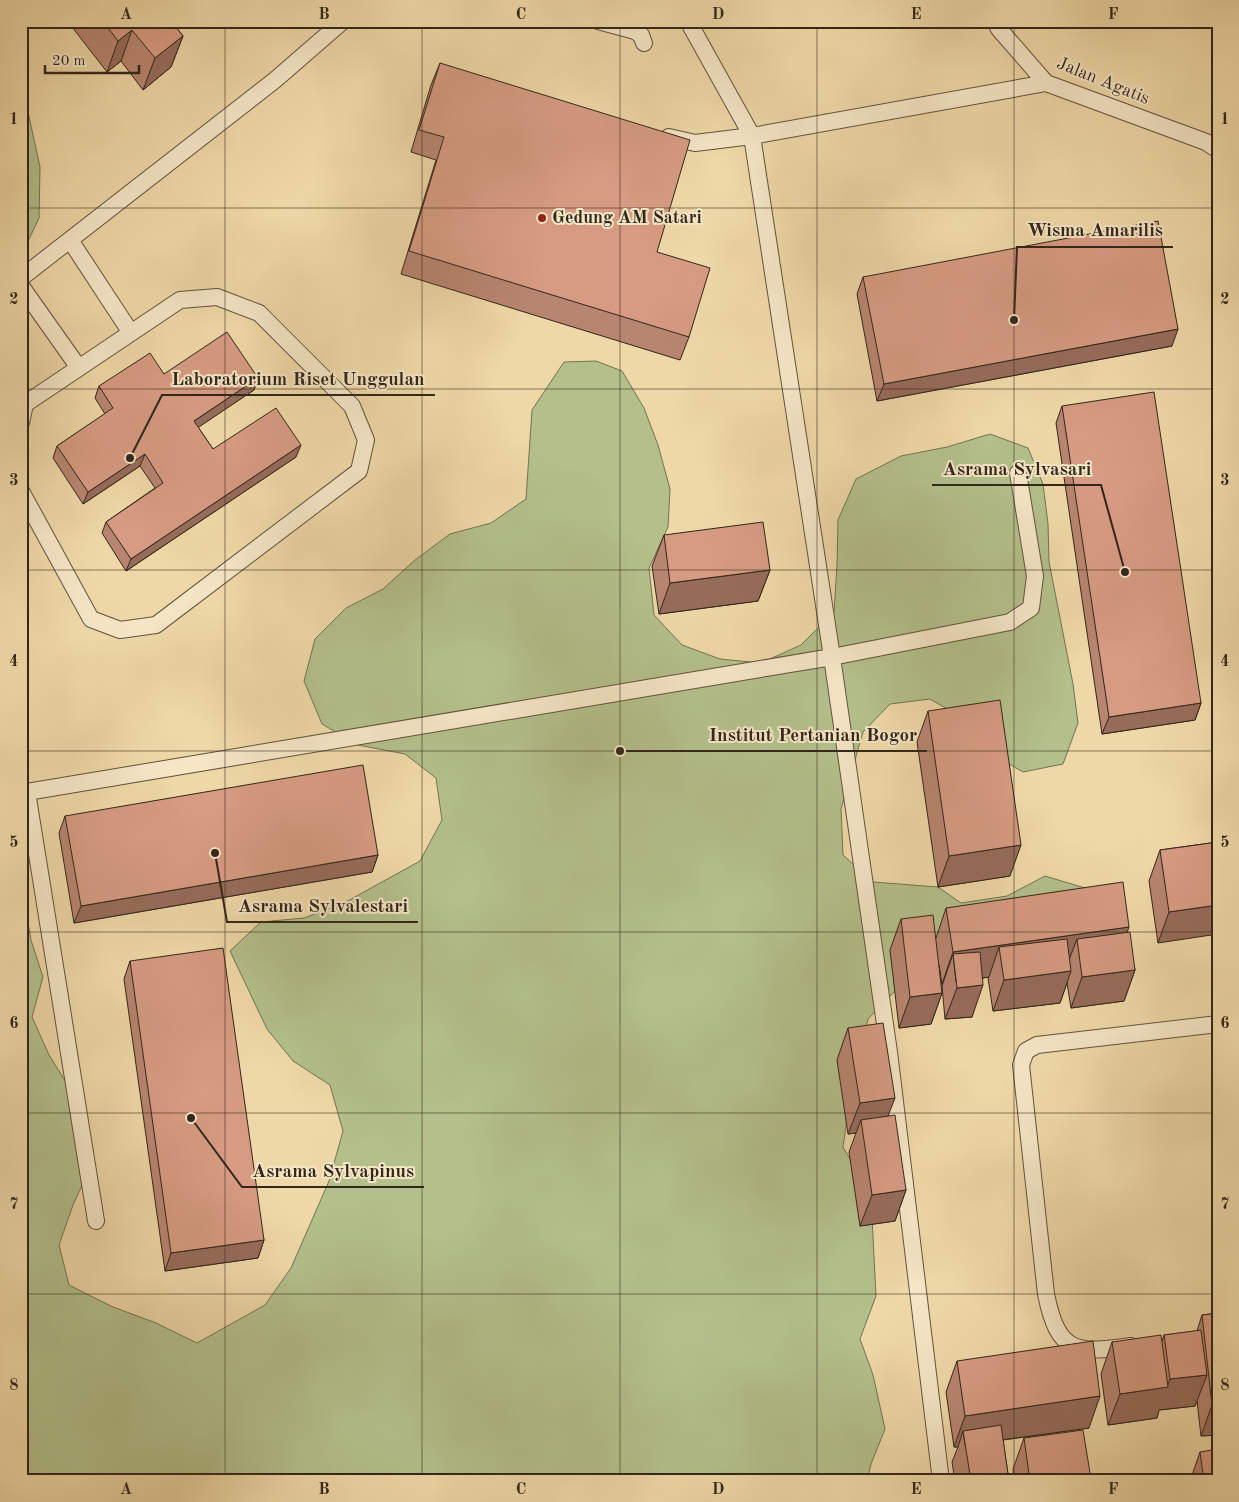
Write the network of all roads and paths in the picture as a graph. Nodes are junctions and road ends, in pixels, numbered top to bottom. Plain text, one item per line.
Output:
1 (343, 21) edge
2 (598, 21) edge
3 (688, 21) edge
4 (995, 21) edge
5 (644, 43) dead end
6 (1046, 83) junction
7 (658, 134) edge
8 (752, 136) junction
9 (1218, 150) edge
10 (70, 240) junction
11 (21, 278) edge
12 (21, 286) edge
13 (131, 333) junction
14 (79, 368) junction
15 (21, 423) edge
16 (1018, 473) dead end
17 (21, 491) edge
18 (832, 658) junction
19 (24, 793) edge
20 (1218, 1024) edge
21 (96, 1221) dead end
22 (1143, 1344) edge
23 (941, 1481) edge

1 - 10 lane
2 - 5 lane
3 - 8 lane
4 - 6 lane, Jalan Agatis
6 - 8 lane
6 - 9 lane, Jalan Agatis
7 - 8 lane
8 - 18 lane
10 - 11 lane
10 - 13 lane
12 - 14 lane
13 - 14 lane
13 - 17 lane
14 - 15 lane
16 - 18 lane
18 - 19 lane
18 - 23 lane
19 - 21 lane
20 - 22 lane

